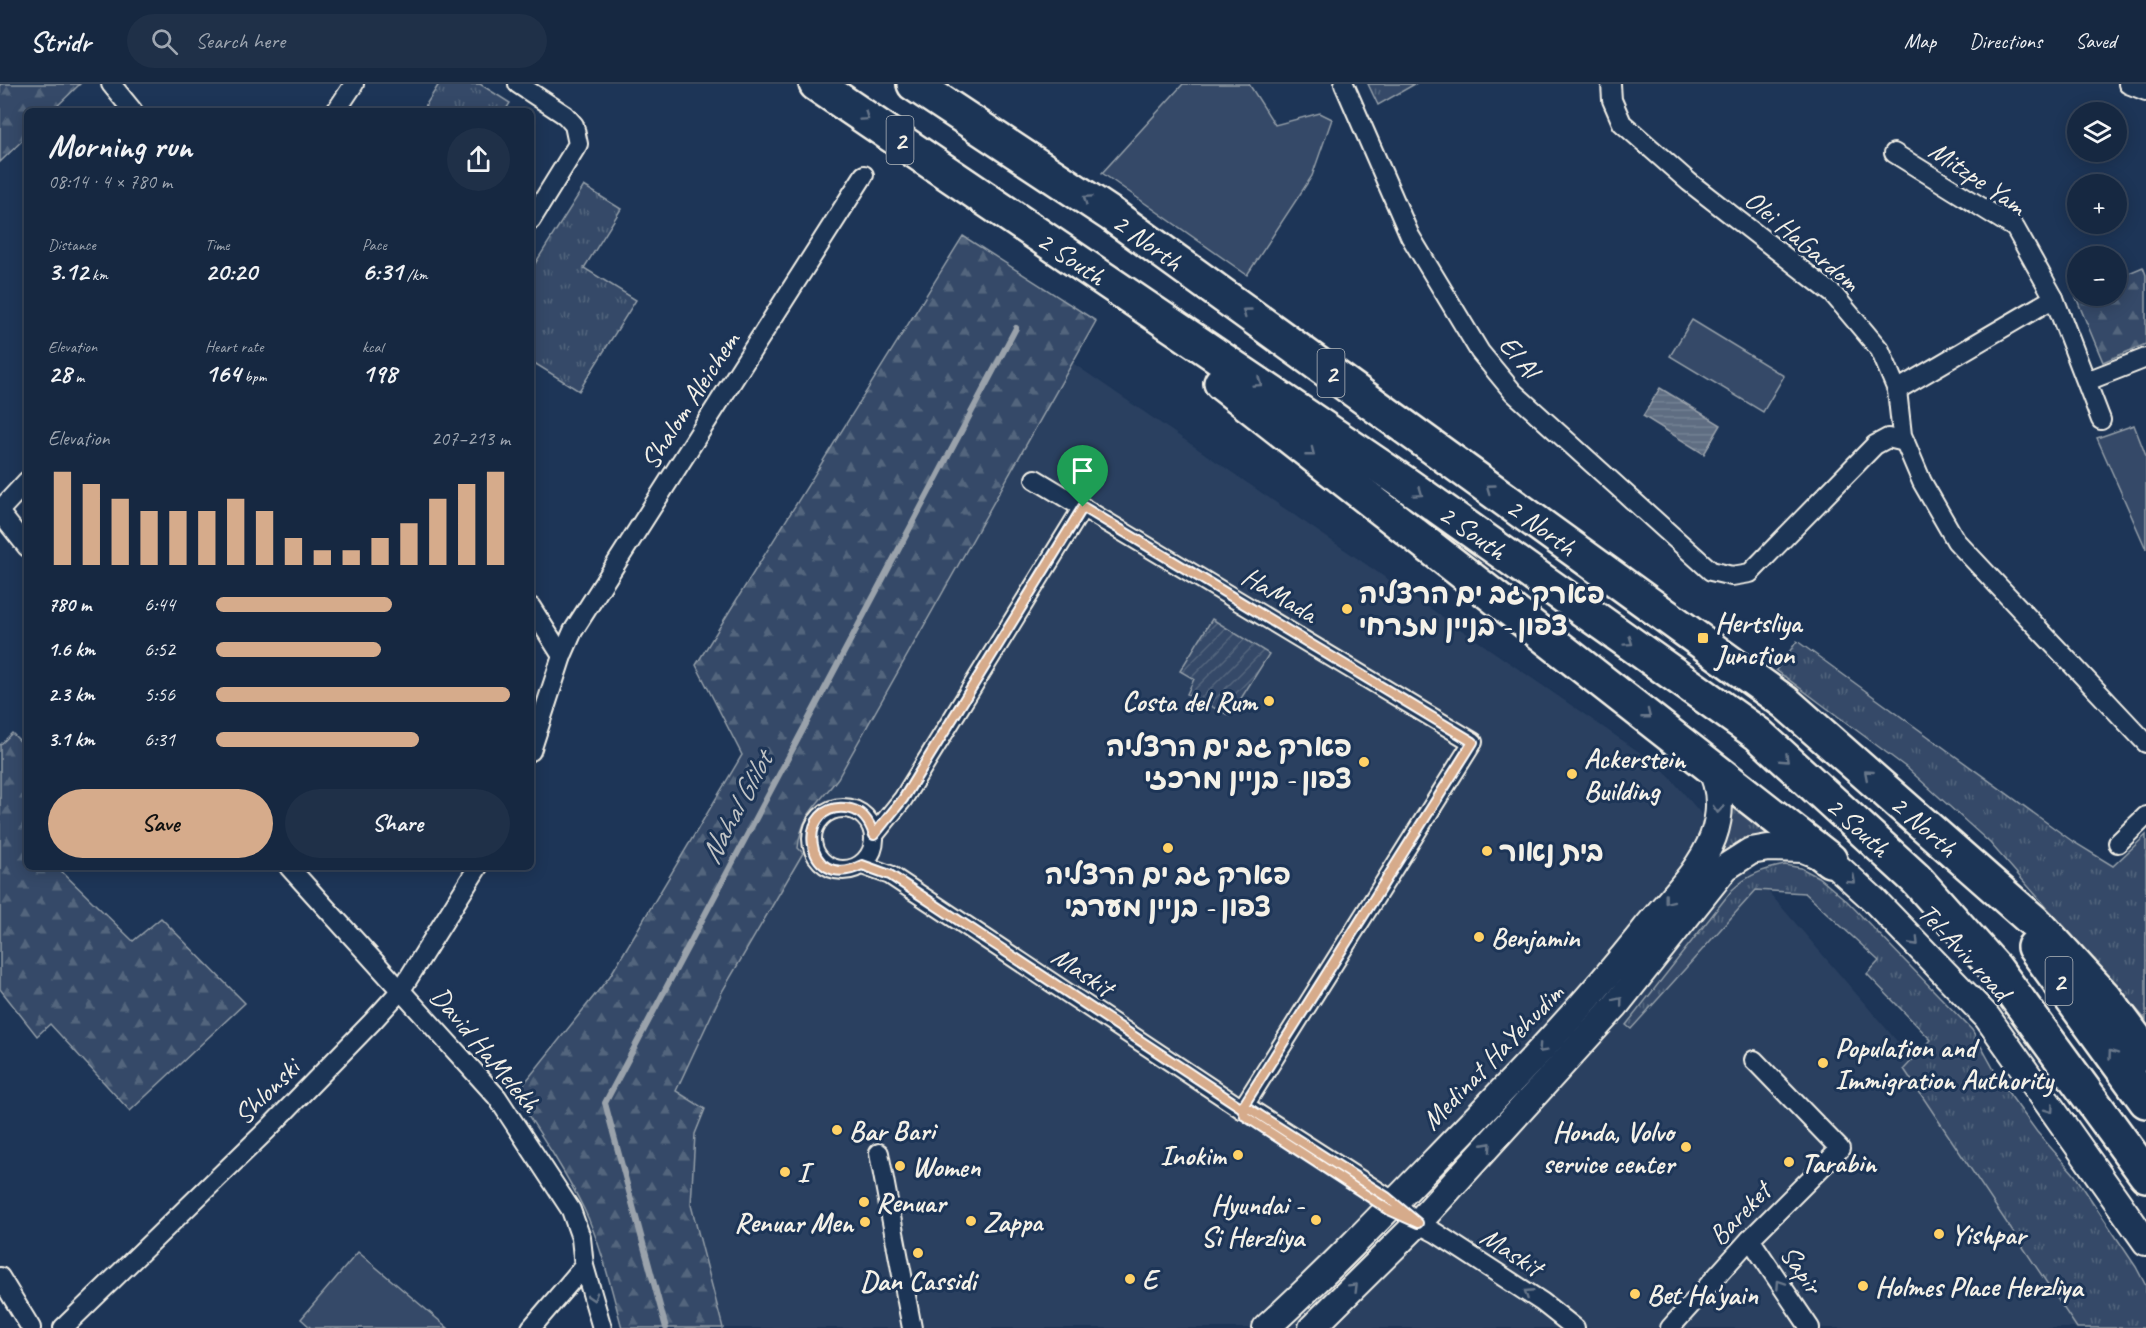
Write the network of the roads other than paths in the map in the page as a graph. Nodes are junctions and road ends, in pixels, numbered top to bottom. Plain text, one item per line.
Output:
1 (111, 84) edge
2 (354, 84) edge
3 (518, 84) edge
4 (816, 84) edge
5 (914, 84) edge
6 (1344, 84) edge
7 (1611, 84) edge
8 (2128, 84) edge
9 (2146, 91) edge
10 (131, 108) edge
11 (338, 108) edge
12 (1894, 153) dead end
13 (864, 175) dead end
14 (984, 197) junction
15 (534, 215) edge
16 (2054, 298) junction
17 (2146, 358) edge
18 (2087, 381) junction
19 (1897, 390) junction
20 (2102, 420) dead end
21 (1905, 442) junction
22 (1035, 479) dead end
23 (24, 484) edge
24 (1083, 507) junction
25 (0, 512) edge
26 (24, 543) edge
27 (534, 612) edge
28 (562, 656) junction
29 (534, 742) edge
30 (2146, 743) edge
31 (1708, 763) junction
32 (2146, 816) edge
33 (874, 835) junction
34 (2118, 843) dead end
35 (1830, 860) junction
36 (1969, 864) junction
37 (862, 865) junction
38 (292, 870) edge
39 (476, 870) edge
40 (401, 990) junction
41 (2146, 1053) edge
42 (1754, 1060) dead end
43 (2146, 1101) edge
44 (1242, 1108) junction
45 (879, 1153) dead end
46 (2146, 1175) edge
47 (1392, 1206) junction
48 (1418, 1223) junction
49 (1750, 1239) junction
50 (2146, 1242) edge
51 (584, 1266) junction
52 (0, 1276) edge
53 (31, 1328) edge
54 (63, 1328) edge
55 (531, 1328) edge
56 (602, 1328) edge
57 (912, 1328) edge
58 (1266, 1328) edge
59 (1312, 1328) edge
60 (1575, 1328) edge
61 (1670, 1328) edge
62 (1810, 1328) edge

1 - 10 street
2 - 11 street
3 - 15 street
4 -> 14 highway, 2 South / 2
36 -> 5 highway, 2 North / 2
6 - 21 street, El Al
7 - 19 street, Olei HaGardom
8 - 9 street
12 - 16 street, Mitzpe Yam
13 - 28 street, Shalom Aleichem
14 -> 31 highway
14 -> 46 highway, 2 South / 2
16 - 18 street, Mitzpe Yam
16 - 19 street
17 - 18 street
18 - 20 street, Mitzpe Yam
19 - 21 street, Olei HaGardom
21 - 30 street, Olei HaGardom
22 - 24 street, HaMada
23 - 25 street
24 - 33 street
24 - 44 street, HaMada
25 - 26 street
27 - 28 street
28 - 29 street
31 - 35 highway
31 -> 47 street, Medinat HaYehudim
32 - 34 street
33 - 37 street
33 - 37 street
48 -> 35 street, Medinat HaYehudim
35 -> 50 street, Tel-Aviv road
36 - 41 highway
43 -> 36 highway, 2 North / 2
37 - 44 street, Maskit
38 - 40 street, David HaMelekh
39 - 40 street, Shlonski
40 - 51 street, David HaMelekh
40 - 54 street, Shlonski
42 - 49 street, Bareket
44 - 47 street, Maskit
45 - 57 street
47 - 48 street, Maskit
47 - 58 street, Medinat HaYehudim
59 -> 48 street, Medinat HaYehudim
60 -> 48 street, Maskit
49 - 61 street, Bareket
62 -> 49 street, Sapir
51 - 55 street
51 -> 56 street, David HaMelekh
52 - 53 street

